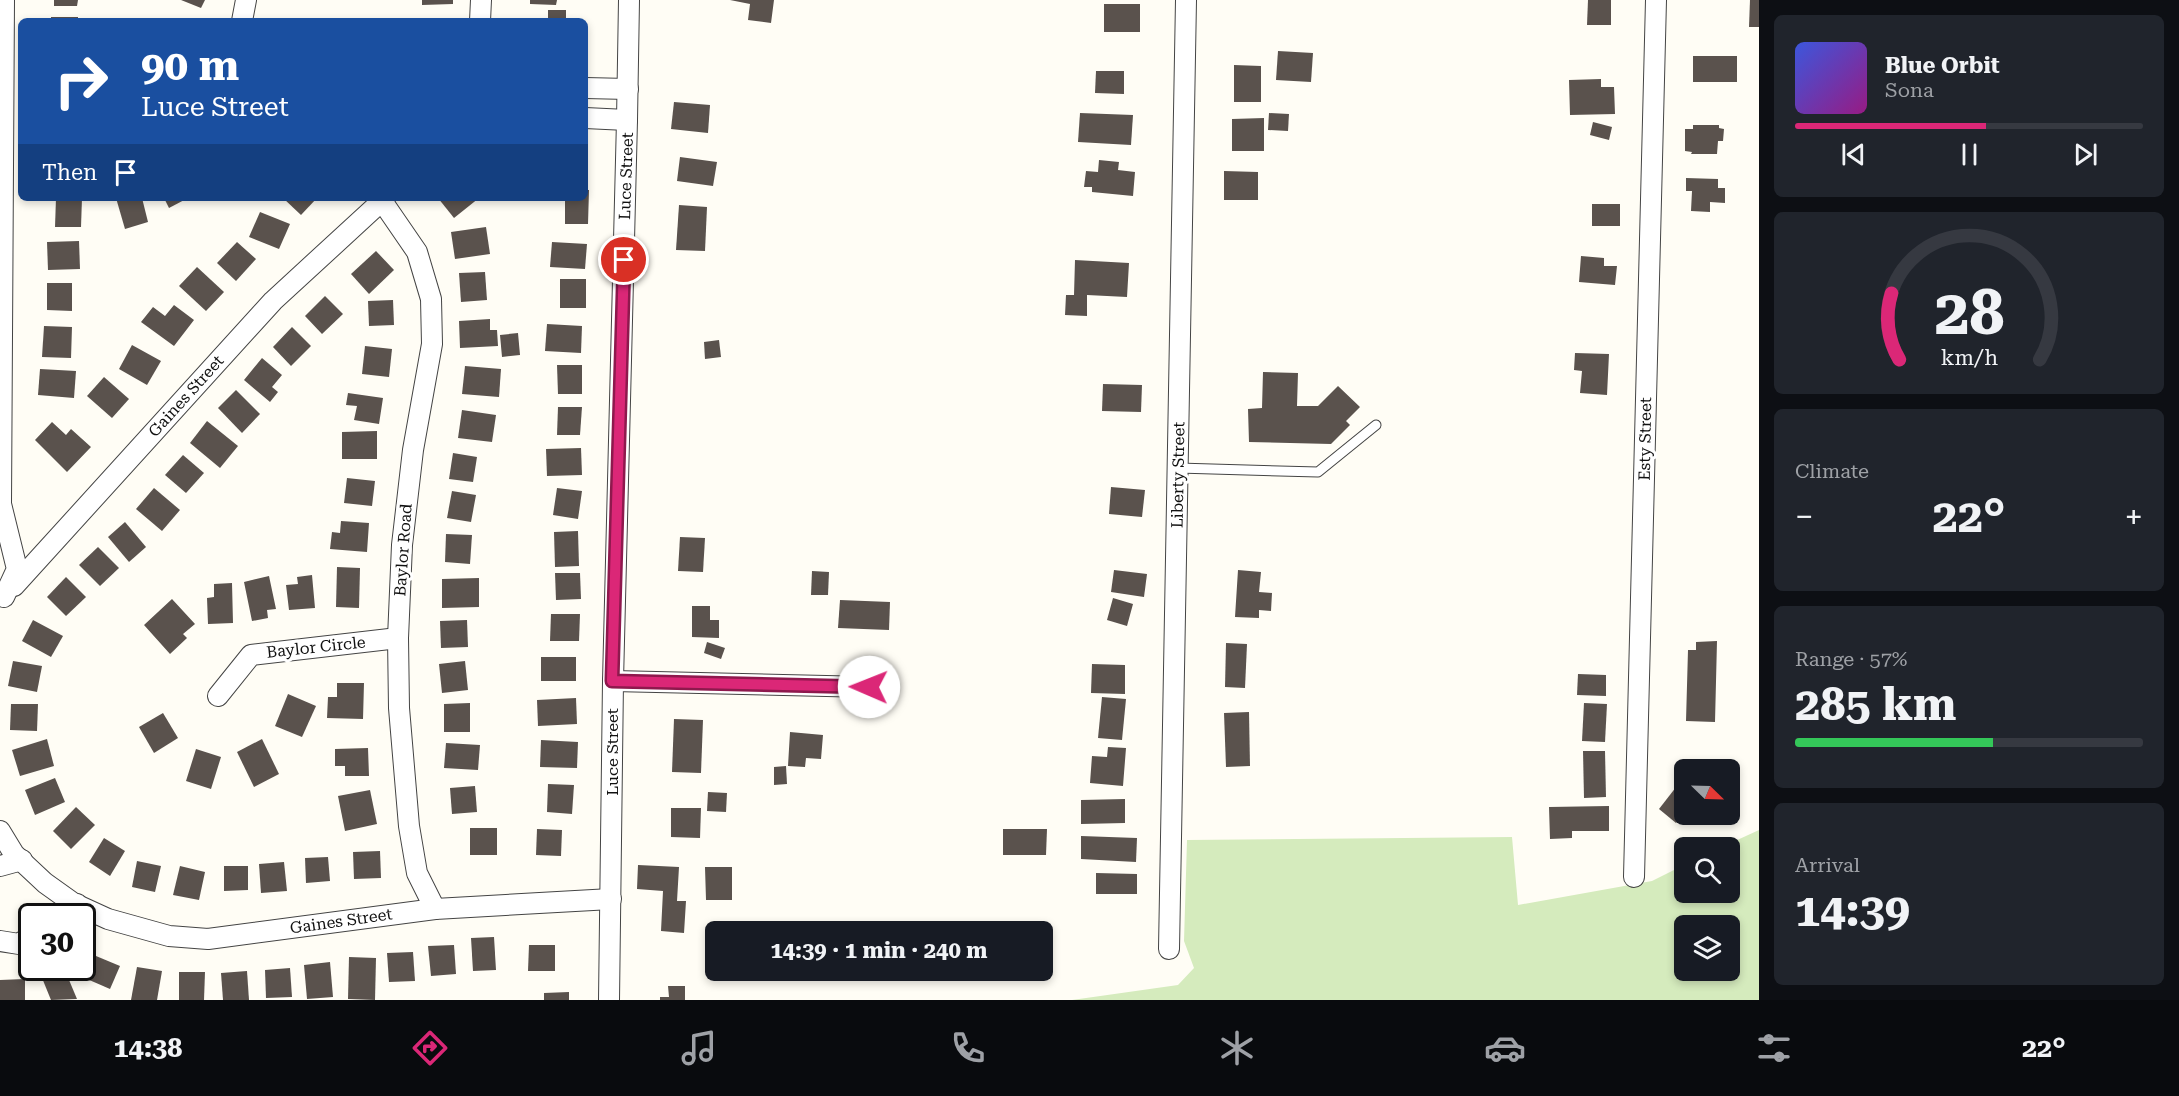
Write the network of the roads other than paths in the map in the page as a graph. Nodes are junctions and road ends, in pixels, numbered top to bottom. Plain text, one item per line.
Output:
1 (4, 0) edge
2 (246, 0) edge
3 (481, 0) edge
4 (628, 0) edge
5 (1186, 0) edge
6 (1656, 0) edge
7 (243, 18) edge
8 (480, 18) edge
9 (588, 88) edge
10 (628, 89) junction
11 (588, 118) edge
12 (627, 120) junction
13 (12, 165) edge
14 (382, 201) edge
15 (384, 201) edge
16 (1376, 425) dead end
17 (1178, 468) junction
18 (2, 601) edge
19 (398, 639) junction
20 (612, 681) junction
21 (869, 687) dead end
22 (218, 696) dead end
23 (0, 831) edge
24 (22, 860) junction
25 (0, 866) edge
26 (1634, 877) dead end
27 (611, 899) junction
28 (75, 903) edge
29 (435, 909) junction
30 (96, 914) edge
31 (0, 941) edge
32 (18, 944) edge
33 (1169, 949) dead end
34 (609, 1000) edge

1 - 13 street
2 - 7 street
3 - 8 street
4 - 10 street, Luce Street
5 - 17 street, Liberty Street
6 - 26 street, Esty Street
9 - 10 street
10 - 12 street, Luce Street
11 - 12 street
12 - 20 street, Luce Street
13 - 18 street
14 - 18 street, Gaines Street
15 - 19 street, Baylor Road
16 - 17 lane
17 - 33 street, Liberty Street
19 - 22 street, Baylor Circle
19 - 29 street, Baylor Road
20 - 21 street
20 - 27 street, Luce Street
23 - 24 street, Gaines Street
24 - 25 street
24 - 28 street, Gaines Street
27 - 29 street, Gaines Street
27 - 34 street, Luce Street
29 - 30 street, Gaines Street
31 - 32 street

